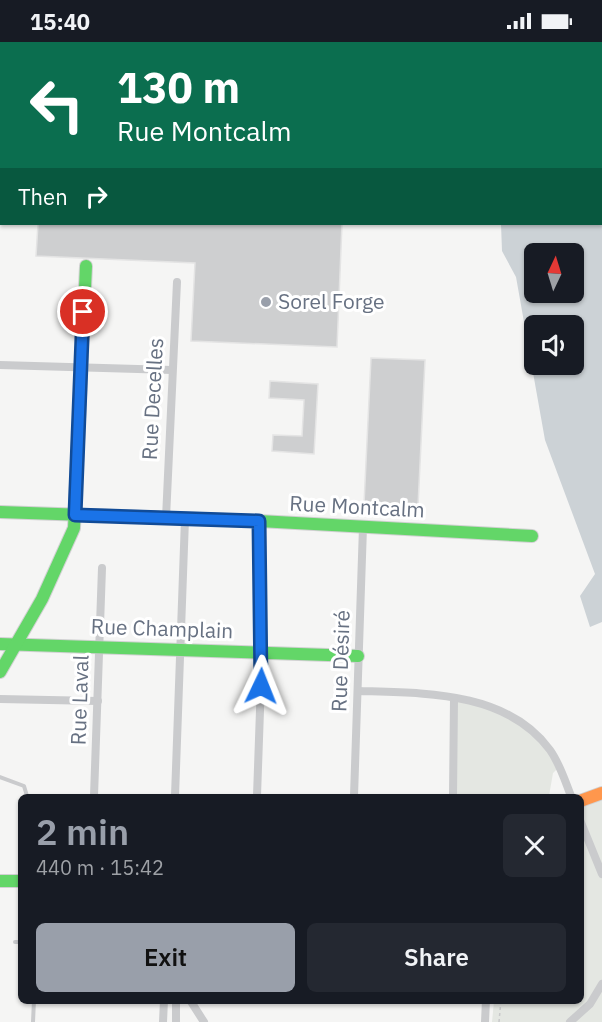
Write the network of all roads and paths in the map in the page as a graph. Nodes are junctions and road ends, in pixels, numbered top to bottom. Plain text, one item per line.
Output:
1 (86, 266) dead end
2 (177, 282) dead end
3 (0, 365) edge
4 (80, 366) junction
5 (172, 370) junction
6 (0, 512) edge
7 (75, 515) junction
8 (166, 518) junction
9 (185, 519) junction
10 (259, 521) junction
11 (363, 527) junction
12 (532, 536) dead end
13 (102, 568) dead end
14 (0, 644) edge
15 (16, 644) junction
16 (99, 646) junction
17 (180, 650) junction
18 (262, 653) junction
19 (358, 656) junction
20 (0, 672) edge
21 (358, 691) junction
22 (0, 699) edge
23 (454, 699) junction
24 (98, 701) junction
25 (0, 777) edge
26 (602, 793) edge
27 (26, 794) edge
28 (94, 794) edge
29 (175, 794) edge
30 (257, 794) edge
31 (354, 794) edge
32 (453, 794) edge
33 (570, 794) edge
34 (584, 800) edge
35 (584, 830) edge
36 (602, 874) edge
37 (18, 880) edge
38 (0, 881) edge
39 (602, 984) edge
40 (34, 1004) edge
41 (164, 1004) edge
42 (176, 1004) edge
43 (193, 1004) edge
44 (486, 1004) edge
45 (501, 1004) edge
46 (33, 1022) edge
47 (163, 1022) edge
48 (176, 1022) edge
49 (204, 1022) edge
50 (485, 1022) edge
51 (499, 1022) edge
52 (570, 1022) edge

1 - 4 street
2 - 5 street, Rue Decelles
3 - 4 street
4 - 5 street
4 - 7 street
5 - 8 street, Rue Decelles
6 - 7 street, Rue Montcalm
7 - 8 street, Rue Montcalm
7 - 15 street
8 - 9 street, Rue Montcalm
9 - 10 street, Rue Montcalm
9 - 17 street
10 - 11 street, Rue Montcalm
10 - 18 street
11 - 12 street, Rue Montcalm
11 - 19 street, Rue Désiré
13 - 16 street, Rue Laval
14 - 15 street, Rue Champlain
15 - 16 street, Rue Champlain
15 - 20 street
16 - 17 street, Rue Champlain
16 - 24 street, Rue Laval
17 - 18 street, Rue Champlain
17 - 29 street
18 - 19 street, Rue Champlain
18 - 30 street
19 - 21 street, Rue Désiré
21 - 23 street
21 - 31 street, Rue Désiré
22 - 24 street
23 - 32 street
23 - 33 street
24 - 28 street, Rue Laval
25 - 27 lane
26 - 34 street
35 - 36 street
37 - 38 street
39 - 52 street
40 - 46 lane
41 - 47 street
42 - 48 street
43 - 49 street
44 - 50 street
45 - 51 path

